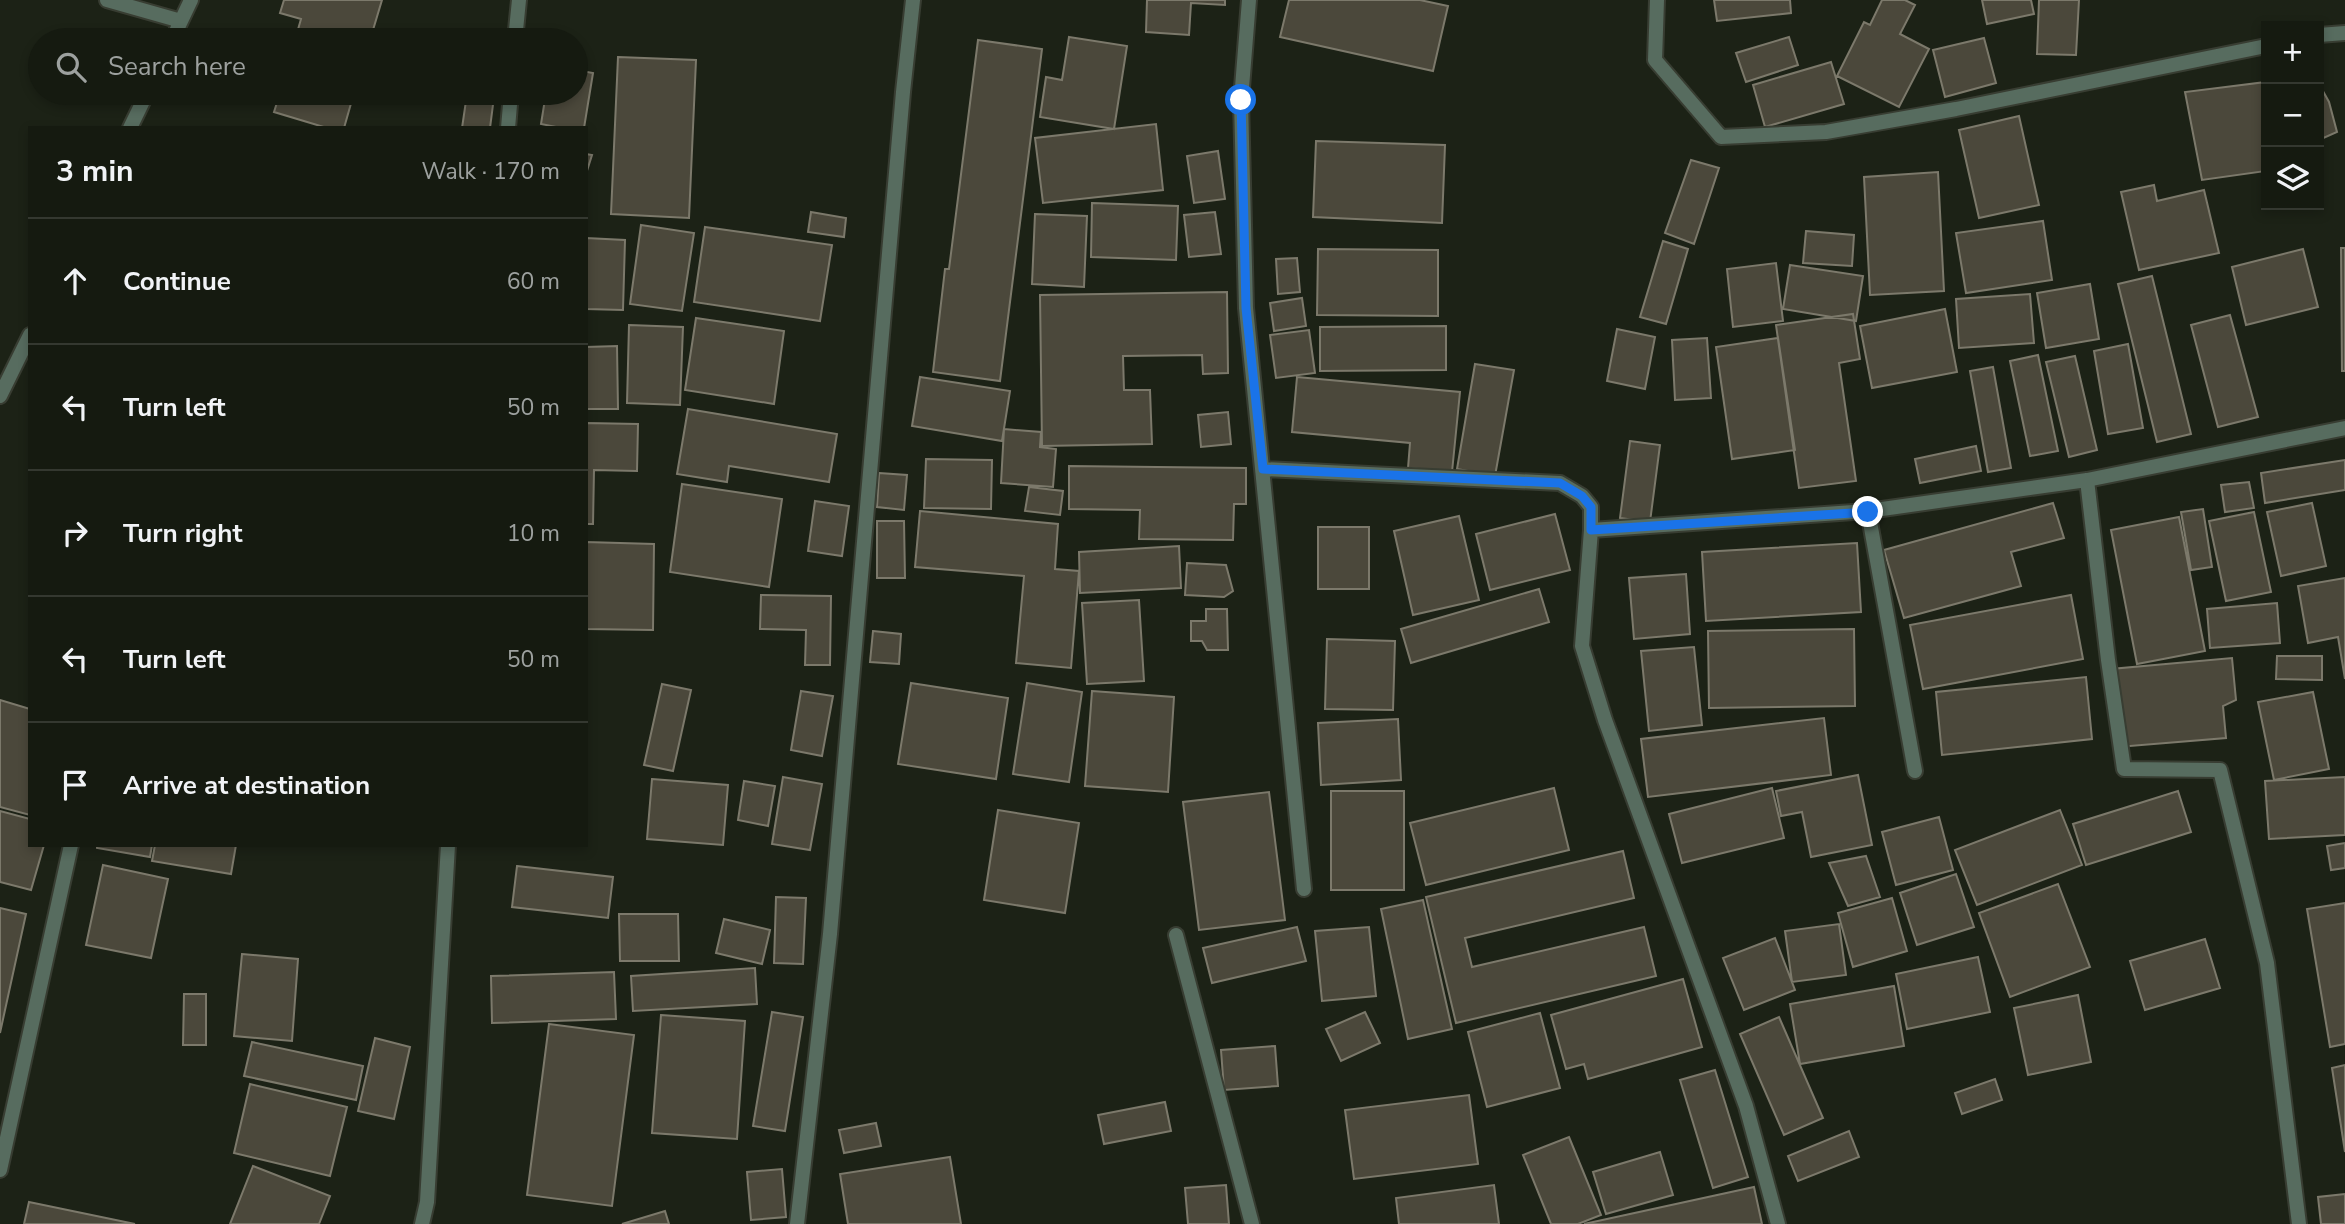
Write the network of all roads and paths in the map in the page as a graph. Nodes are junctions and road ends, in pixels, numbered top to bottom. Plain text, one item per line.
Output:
1 (107, 0) edge
2 (191, 0) edge
3 (519, 0) edge
4 (913, 0) edge
5 (1249, 0) edge
6 (1657, 0) edge
7 (181, 21) junction
8 (178, 28) edge
9 (516, 28) edge
10 (2345, 33) edge
11 (2324, 35) edge
12 (2261, 47) edge
13 (141, 105) edge
14 (510, 105) edge
15 (131, 126) edge
16 (508, 126) edge
17 (28, 339) edge
18 (0, 396) edge
19 (2345, 428) edge
20 (1263, 469) junction
21 (2087, 480) junction
22 (1868, 512) junction
23 (1591, 530) junction
24 (1915, 771) dead end
25 (71, 847) edge
26 (447, 847) edge
27 (1304, 889) dead end
28 (1176, 935) dead end
29 (0, 1170) edge
30 (422, 1224) edge
31 (797, 1224) edge
32 (1252, 1224) edge
33 (1778, 1224) edge
34 (2299, 1224) edge

1 - 7 street
2 - 7 street
3 - 9 street
4 - 31 street
5 - 20 street
6 - 12 street
7 - 8 street
10 - 11 street
13 - 15 street
14 - 16 street
17 - 18 street
19 - 21 street
20 - 23 street
20 - 27 street
21 - 22 street
21 - 34 street
22 - 23 street
22 - 24 street
23 - 33 street
25 - 29 street
26 - 30 street
28 - 32 street

